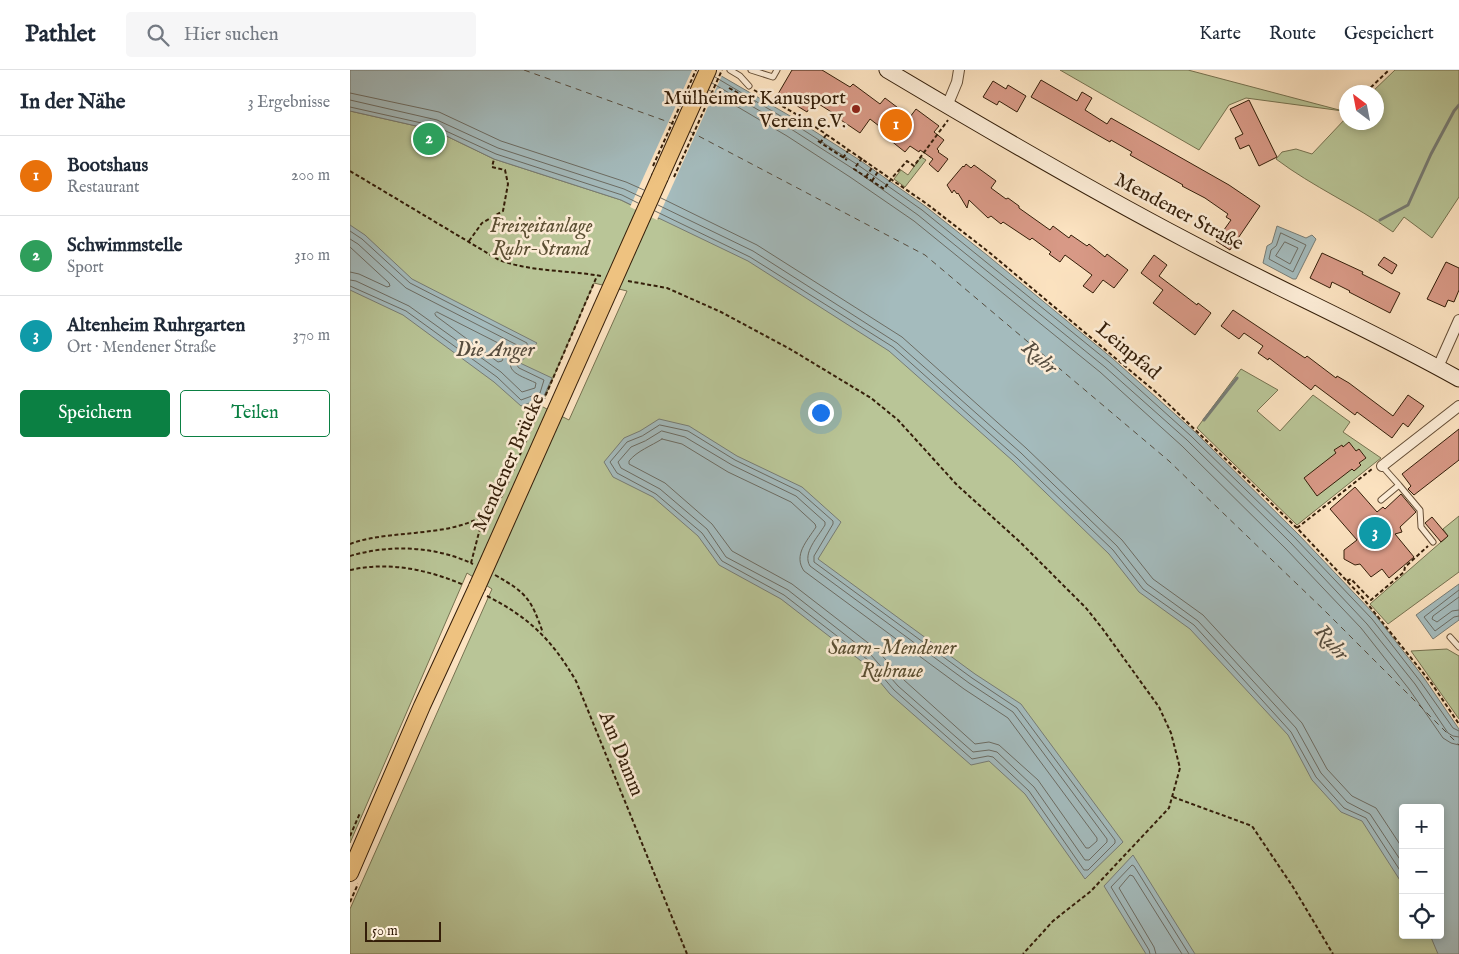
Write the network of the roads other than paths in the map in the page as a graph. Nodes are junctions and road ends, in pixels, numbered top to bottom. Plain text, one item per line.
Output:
1 (708, 70) edge
2 (730, 70) edge
3 (751, 70) edge
4 (777, 70) edge
5 (887, 70) edge
6 (959, 70) edge
7 (749, 86) road end
8 (947, 113) junction
9 (1459, 320) edge
10 (1438, 367) junction
11 (1459, 379) edge
12 (1459, 406) edge
13 (1382, 466) joint
14 (1399, 485) junction
15 (1381, 500) dead end
16 (1433, 542) road end
17 (1450, 637) dead end
18 (1459, 646) edge
19 (350, 873) edge

1 - 19 main road, Mendener Brücke, bridge
2 - 7 lane
3 - 4 lane
5 - 8 main road, Mendener Straße
6 - 8 street
8 - 10 main road, Mendener Straße
9 - 10 street
10 - 11 main road, Mendener Straße
12 - 13 street
13 - 14 lane
14 - 15 lane
14 - 16 lane
17 - 18 lane

